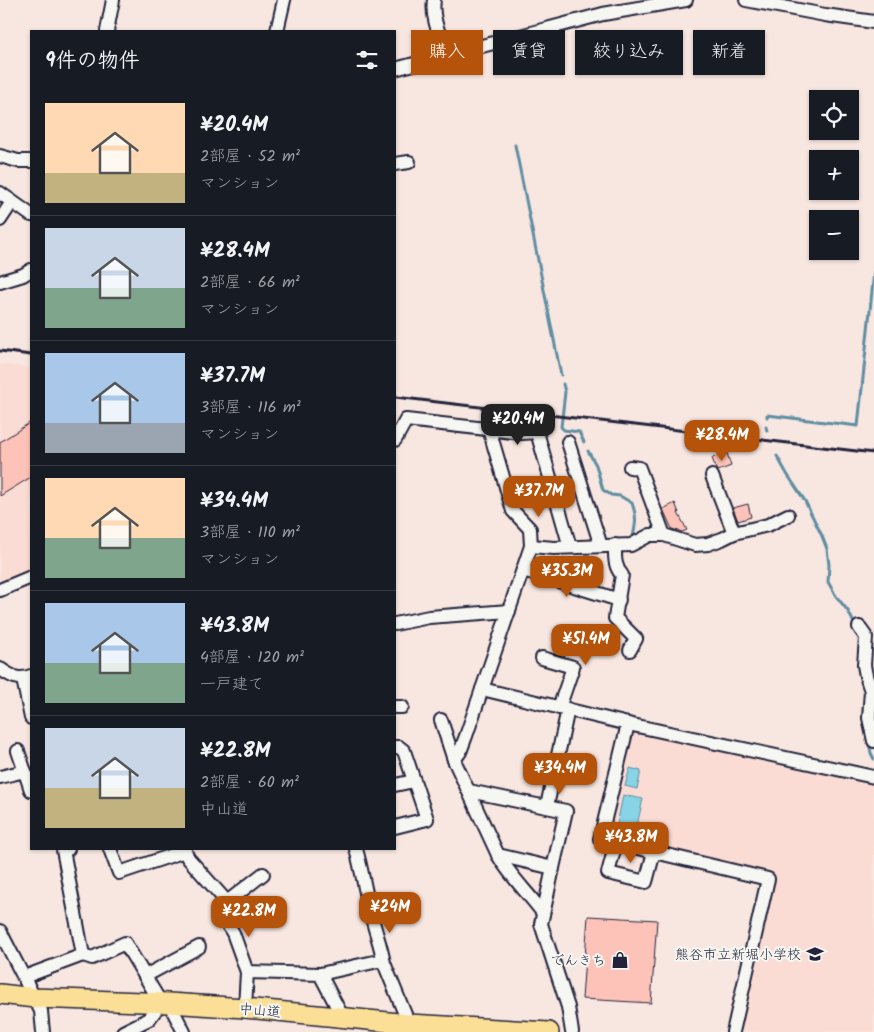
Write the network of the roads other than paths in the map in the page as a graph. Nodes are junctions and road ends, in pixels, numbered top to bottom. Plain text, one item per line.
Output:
1 (113, 0) edge
2 (284, 0) edge
3 (434, 0) edge
4 (686, 0) edge
5 (746, 0) edge
6 (874, 22) edge
7 (107, 30) edge
8 (277, 30) edge
9 (438, 30) edge
10 (483, 46) edge
11 (411, 65) edge
12 (396, 69) edge
13 (0, 156) edge
14 (30, 162) edge
15 (409, 162) dead end
16 (396, 164) edge
17 (0, 194) edge
18 (12, 202) junction
19 (30, 214) edge
20 (0, 220) edge
21 (30, 271) edge
22 (0, 282) edge
23 (489, 429) junction
24 (396, 438) edge
25 (568, 442) dead end
26 (630, 467) dead end
27 (712, 476) dead end
28 (788, 515) dead end
29 (734, 533) junction
30 (664, 535) junction
31 (615, 545) junction
32 (531, 546) junction
33 (601, 546) junction
34 (570, 547) junction
35 (523, 570) junction
36 (30, 577) edge
37 (0, 590) edge
38 (618, 600) junction
39 (509, 611) junction
40 (396, 624) edge
41 (874, 630) edge
42 (630, 650) dead end
43 (542, 658) dead end
44 (0, 669) edge
45 (27, 677) edge
46 (482, 690) junction
47 (30, 708) edge
48 (564, 708) junction
49 (442, 720) dead end
50 (628, 724) junction
51 (874, 741) edge
52 (396, 747) edge
53 (18, 751) dead end
54 (454, 760) junction
55 (25, 771) junction
56 (0, 777) edge
57 (874, 777) edge
58 (414, 781) junction
59 (396, 785) edge
60 (30, 787) edge
61 (469, 791) junction
62 (547, 806) junction
63 (396, 828) edge
64 (616, 843) junction
65 (64, 850) edge
66 (110, 850) edge
67 (184, 850) edge
68 (356, 850) edge
69 (654, 852) junction
70 (498, 855) junction
71 (553, 868) junction
72 (263, 874) dead end
73 (227, 902) junction
74 (543, 913) junction
75 (0, 931) edge
76 (199, 947) dead end
77 (83, 955) junction
78 (383, 960) junction
79 (247, 972) junction
80 (320, 974) junction
81 (145, 976) junction
82 (24, 977) junction
83 (5, 995) edge
84 (35, 998) junction
85 (165, 1003) junction
86 (245, 1008) junction
87 (342, 1018) junction
88 (409, 1024) junction
89 (43, 1032) edge
90 (123, 1032) edge
91 (184, 1032) edge
92 (549, 1032) edge
93 (572, 1032) edge
94 (733, 1032) edge

1 - 7 street
2 - 8 street
3 - 9 street
4 - 10 street
5 - 6 street
11 - 12 street
13 - 14 street
15 - 16 street
17 - 18 street
18 - 19 street
18 - 20 street
21 - 22 street
23 - 24 street
23 - 32 street
23 - 34 street
25 - 33 street
26 - 30 street
27 - 29 street
28 - 29 street
29 - 30 street
30 - 31 street
31 - 33 street
31 - 38 street
32 - 34 street
32 - 35 street
33 - 34 street
35 - 38 street
35 - 39 street
36 - 37 street
38 - 42 street
39 - 40 street
39 - 46 street
41 - 51 street
43 - 48 street
44 - 45 street
45 - 47 street
46 - 48 street
46 - 54 street
48 - 50 street
48 - 62 street
49 - 54 street
50 - 57 street
50 - 64 street
52 - 58 street
53 - 55 street
54 - 61 street
55 - 56 street
55 - 60 street
58 - 59 street
58 - 63 street
61 - 62 street
61 - 70 street
62 - 71 street
64 - 69 street
64 - 69 street
65 - 77 street
66 - 67 street
67 - 73 street
68 - 78 street
69 - 94 street
70 - 71 street
70 - 74 street
71 - 74 street
72 - 73 street
73 - 79 street
74 - 93 street
75 - 82 street
76 - 81 street
77 - 81 street
77 - 82 street
78 - 80 street
78 - 88 street
79 - 80 street
79 - 86 street
80 - 87 street
81 - 85 street
82 - 84 street
83 - 84 highway, 中山道
84 - 85 highway, 中山道
84 - 89 street
85 - 86 highway, 中山道
85 - 90 street
85 - 91 street
86 - 87 highway, 中山道
87 - 88 highway, 中山道
88 - 92 highway, 中山道

